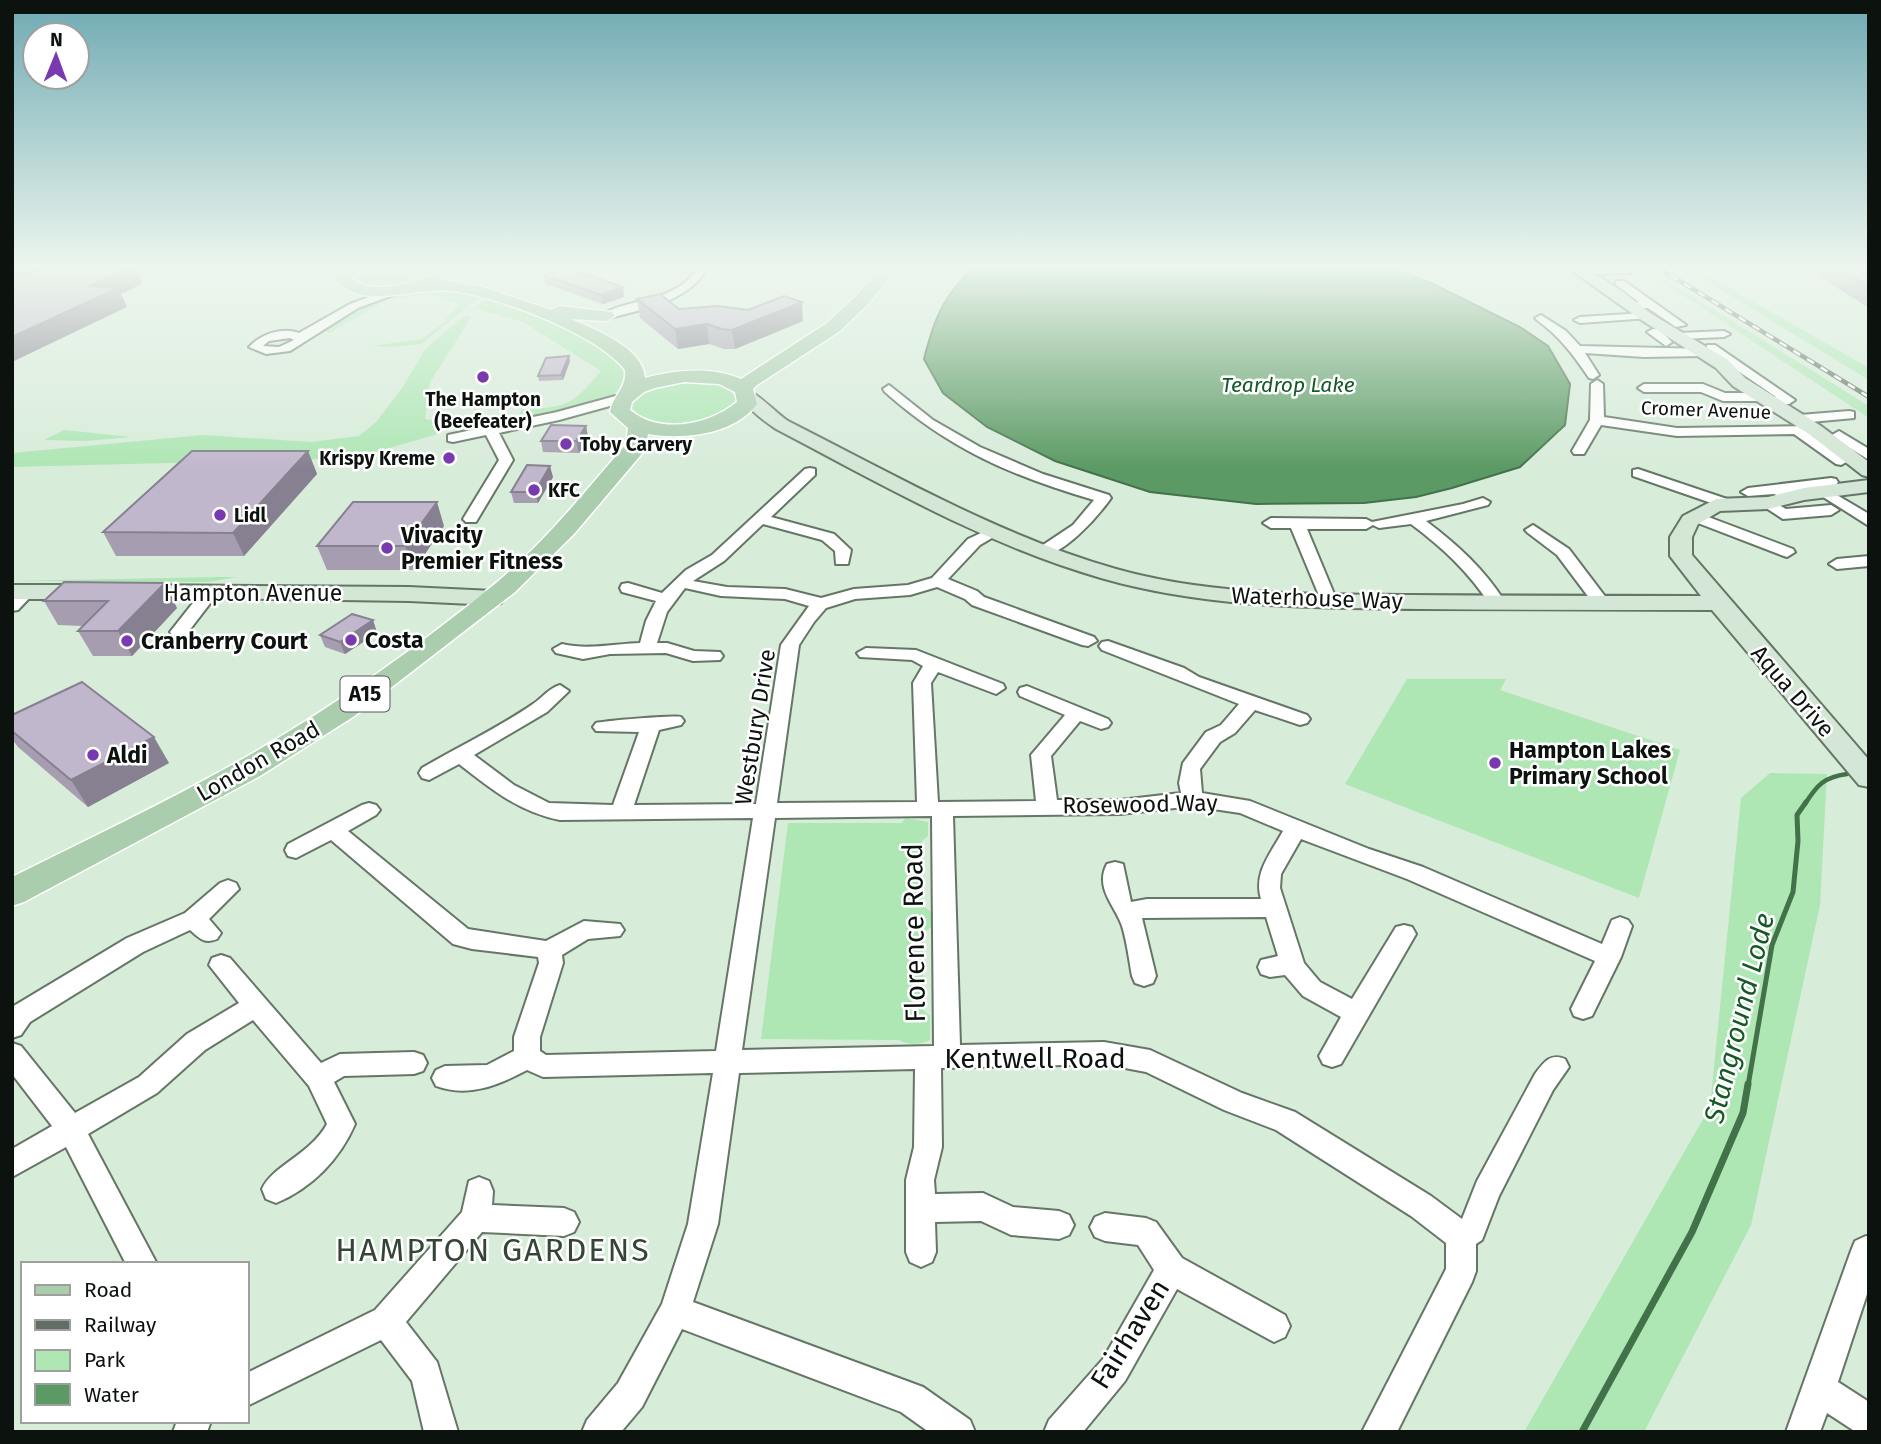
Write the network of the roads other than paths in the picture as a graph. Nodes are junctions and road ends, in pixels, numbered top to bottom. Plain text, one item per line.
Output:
1 (305, 334) edge
2 (589, 334) edge
3 (616, 334) edge
4 (823, 334) edge
5 (1563, 334) edge
6 (1675, 334) edge
7 (278, 335) joint
8 (301, 337) junction
9 (1577, 349) junction
10 (1707, 350) junction
11 (789, 356) junction
12 (1733, 375) junction
13 (682, 376) junction
14 (704, 376) junction
15 (1753, 376) junction
16 (1644, 388) dead end
17 (746, 392) junction
18 (889, 392) dead end
19 (1764, 399) junction
20 (630, 408) junction
21 (1849, 415) dead end
22 (727, 420) junction
23 (1597, 420) junction
24 (782, 425) junction
25 (1804, 427) junction
26 (490, 429) junction
27 (690, 429) junction
28 (1839, 435) dead end
29 (453, 438) dead end
30 (1579, 451) dead end
31 (1869, 456) edge
32 (1841, 460) dead end
33 (618, 470) junction
34 (810, 471) dead end
35 (1869, 471) edge
36 (1638, 473) dead end
37 (1748, 492) dead end
38 (1829, 495) junction
39 (1866, 497) edge
40 (1483, 502) dead end
41 (1725, 503) junction
42 (1777, 504) junction
43 (1695, 517) junction
44 (471, 519) dead end
45 (761, 519) junction
46 (1414, 519) junction
47 (1869, 521) edge
48 (1271, 523) dead end
49 (1297, 524) junction
50 (1372, 524) joint
51 (1533, 530) dead end
52 (993, 532) junction
53 (1043, 552) junction
54 (1787, 552) dead end
55 (842, 561) dead end
56 (1869, 561) edge
57 (1837, 564) dead end
58 (938, 581) junction
59 (682, 583) junction
60 (628, 589) dead end
61 (210, 593) junction
62 (18, 596) edge
63 (493, 598) junction
64 (666, 599) junction
65 (1329, 601) junction
66 (1497, 602) junction
67 (1602, 603) junction
68 (1718, 603) junction
69 (820, 604) junction
70 (183, 638) dead end
71 (1088, 641) dead end
72 (1108, 646) dead end
73 (562, 649) dead end
74 (647, 649) junction
75 (866, 653) dead end
76 (715, 656) dead end
77 (936, 665) junction
78 (996, 688) dead end
79 (560, 691) dead end
80 (1027, 692) dead end
81 (1252, 701) junction
82 (1077, 713) junction
83 (1300, 719) dead end
84 (674, 721) dead end
85 (1101, 723) dead end
86 (651, 726) junction
87 (603, 727) dead end
88 (459, 754) junction
89 (429, 773) dead end
90 (1869, 778) edge
91 (1192, 799) junction
92 (1047, 806) junction
93 (935, 808) junction
94 (369, 810) dead end
95 (622, 810) junction
96 (766, 811) junction
97 (1297, 828) junction
98 (334, 831) junction
99 (296, 850) dead end
100 (1115, 870) dead end
101 (228, 889) dead end
102 (16, 895) edge
103 (1274, 908) junction
104 (1128, 911) junction
105 (1620, 926) dead end
106 (612, 930) dead end
107 (1404, 934) dead end
108 (549, 951) junction
109 (1609, 957) junction
110 (221, 965) dead end
111 (1144, 976) dead end
112 (257, 1005) junction
113 (1583, 1009) dead end
114 (1358, 1014) junction
115 (12, 1027) edge
116 (12, 1054) edge
117 (1332, 1056) dead end
118 (527, 1057) junction
119 (937, 1057) junction
120 (730, 1060) junction
121 (414, 1063) dead end
122 (1556, 1067) dead end
123 (444, 1078) dead end
124 (318, 1079) junction
125 (71, 1129) junction
126 (12, 1164) edge
127 (276, 1189) dead end
128 (920, 1208) junction
129 (564, 1222) dead end
130 (1059, 1225) dead end
131 (1105, 1227) dead end
132 (1461, 1236) junction
133 (1866, 1251) dead end
134 (921, 1252) dead end
135 (141, 1262) edge
136 (1171, 1269) junction
137 (676, 1311) junction
138 (386, 1321) junction
139 (1274, 1326) dead end
140 (1819, 1389) junction
141 (248, 1390) edge
142 (1869, 1421) edge
143 (441, 1432) edge
144 (599, 1432) edge
145 (958, 1432) edge
146 (1061, 1432) edge
147 (1379, 1432) edge
148 (1803, 1432) edge

1 - 8 street
2 - 20 main road
3 - 13 main road
4 - 11 main road
5 - 9 street
6 - 10 street
7 - 8 street
7 - 8 street
9 - 10 street
9 - 23 street
10 - 12 street
10 - 15 street
11 - 14 main road
11 - 17 main road
12 - 15 street
12 - 19 street
13 - 14 main road
13 - 20 main road
14 - 17 main road
15 - 19 street
16 - 19 street
17 - 22 main road
17 - 24 street, Waterhouse Way
18 - 53 street
19 - 25 street
20 - 26 street
20 - 27 main road
20 - 33 main road, London Road / A15
21 - 25 street, Cromer Avenue
22 - 24 street, Waterhouse Way
22 - 27 main road
23 - 25 street, Cromer Avenue
23 - 30 street
24 - 52 street, Waterhouse Way
25 - 32 street
25 - 35 street
26 - 29 street
26 - 44 street
27 - 33 main road, London Road / A15
28 - 31 street
33 - 63 main road, London Road / A15
34 - 45 street
36 - 41 street
37 - 42 street
38 - 39 street
38 - 42 street
38 - 47 street
40 - 46 street
41 - 42 street
41 - 43 street
43 - 54 street
43 - 68 street, Aqua Drive
45 - 55 street
45 - 59 street
46 - 50 street
46 - 66 street
48 - 49 street
49 - 50 street
49 - 65 street
51 - 67 street
52 - 53 street, Waterhouse Way
52 - 58 street
53 - 65 street, Waterhouse Way
56 - 57 street
58 - 69 street
58 - 71 street
59 - 64 street
59 - 69 street
60 - 64 street
61 - 62 street, Hampton Avenue
61 - 63 street, Hampton Avenue
61 - 70 street
63 - 102 main road, London Road / A15
64 - 74 street
65 - 66 street, Waterhouse Way
66 - 67 street, Waterhouse Way
67 - 68 street, Waterhouse Way
68 - 90 street, Aqua Drive
69 - 96 street, Westbury Drive
72 - 81 street
73 - 74 street
74 - 76 street
75 - 77 street
77 - 78 street
77 - 93 street, Florence Road
79 - 88 street
80 - 82 street
81 - 83 street
81 - 91 street
82 - 85 street
82 - 92 street
84 - 86 street
86 - 87 street
86 - 95 street
88 - 89 street
88 - 95 street, Rosewood Way
91 - 92 street, Rosewood Way
91 - 97 street, Rosewood Way
92 - 93 street, Rosewood Way
93 - 96 street, Rosewood Way
93 - 119 street, Florence Road
94 - 98 street
95 - 96 street, Rosewood Way
96 - 120 street, Westbury Drive
97 - 103 street
97 - 109 street, Rosewood Way
98 - 99 street
98 - 108 street
100 - 104 street
101 - 115 street
103 - 104 street
103 - 114 street
104 - 111 street
105 - 109 street
106 - 108 street
107 - 114 street
108 - 118 street
109 - 113 street
110 - 112 street
112 - 124 street
112 - 125 street
114 - 117 street
116 - 125 street
118 - 120 street, Kentwell Road
118 - 123 street
119 - 120 street, Kentwell Road
119 - 128 street, Florence Road
119 - 132 street, Kentwell Road
120 - 137 street
121 - 124 street
122 - 132 street
124 - 127 street
125 - 126 street
125 - 135 street
128 - 130 street
128 - 134 street, Florence Road
129 - 138 street
131 - 136 street, Fairhaven
132 - 147 street
133 - 140 street
136 - 139 street, Fairhaven
136 - 146 street, Fairhaven
137 - 144 street
137 - 145 street
138 - 141 street
138 - 143 street
140 - 142 street
140 - 148 street

